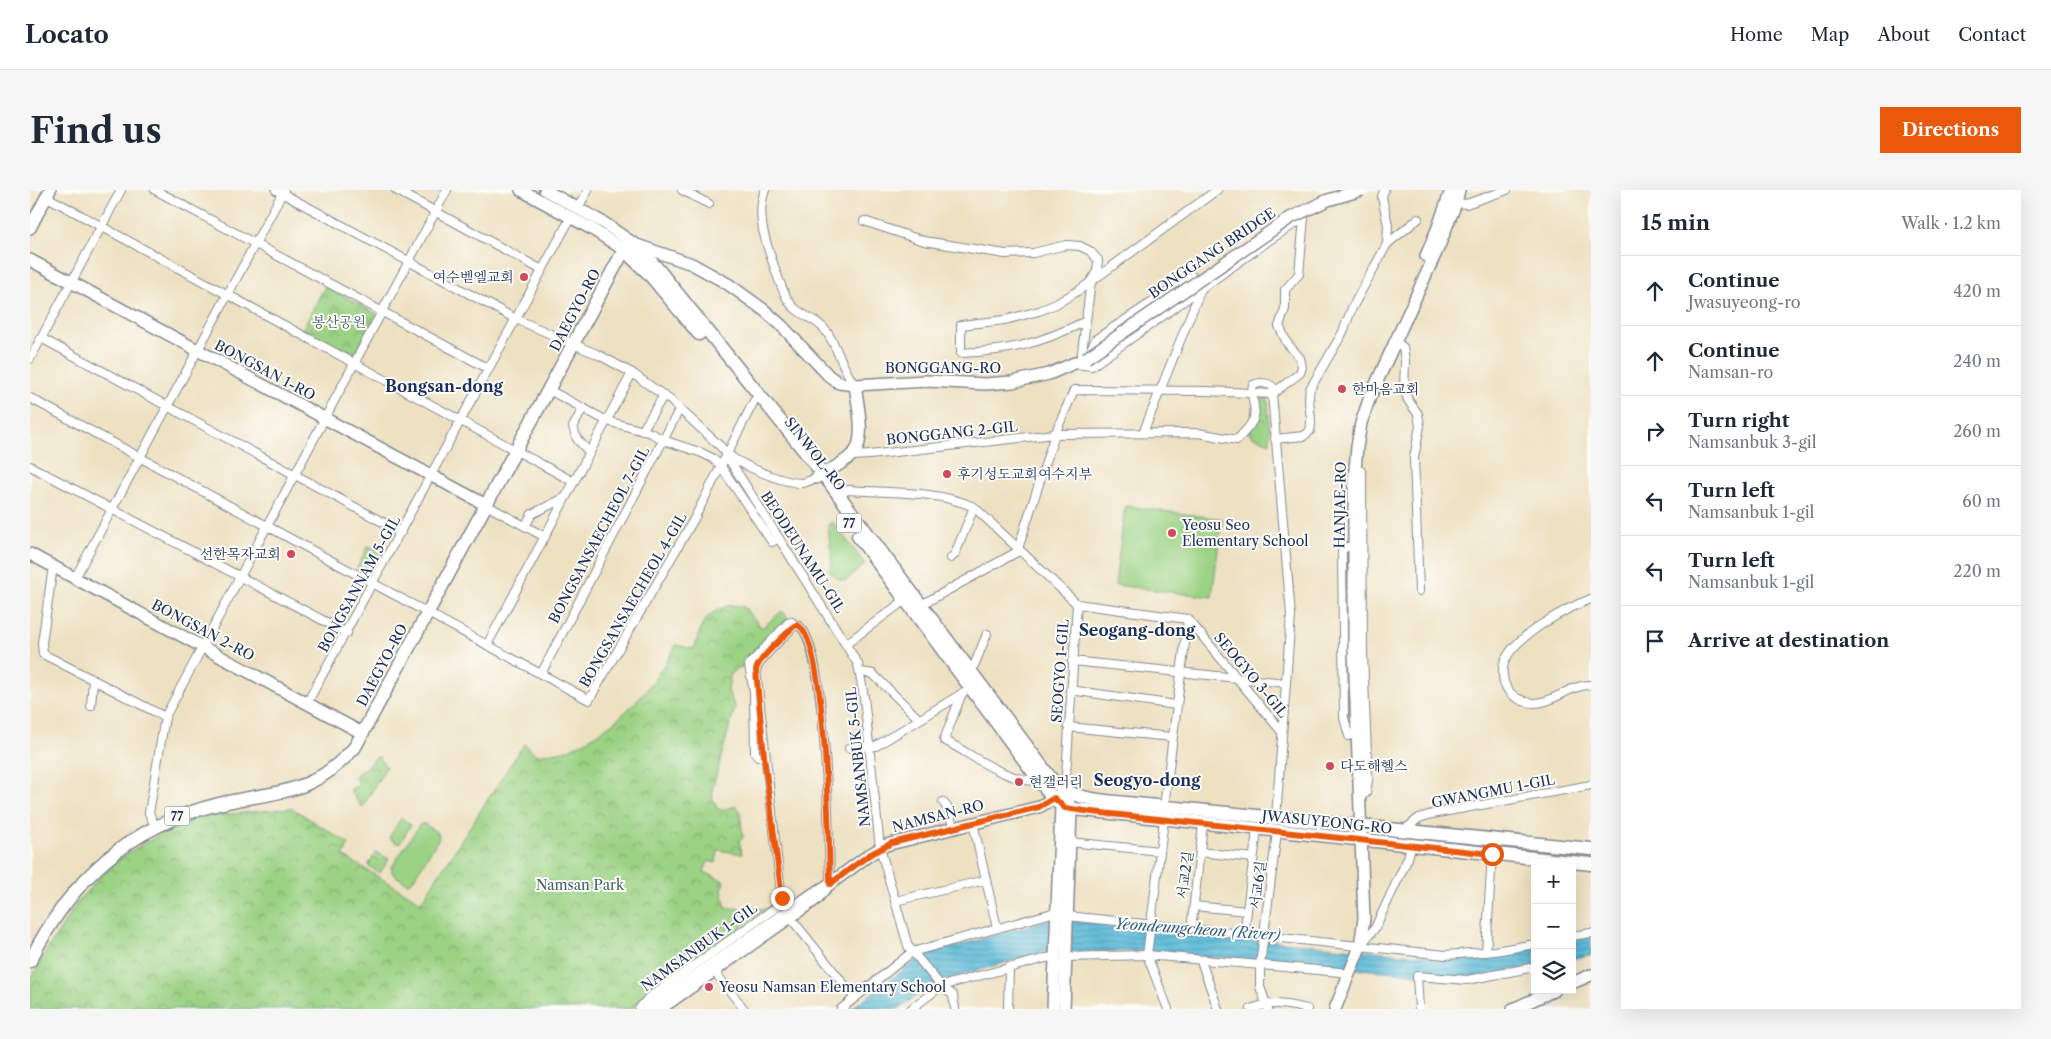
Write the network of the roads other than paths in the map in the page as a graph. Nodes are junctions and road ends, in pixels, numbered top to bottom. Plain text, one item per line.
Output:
1 (121, 190) edge
2 (155, 190) edge
3 (396, 190) edge
4 (447, 190) edge
5 (521, 190) edge
6 (545, 190) edge
7 (588, 190) edge
8 (682, 190) edge
9 (765, 190) edge
10 (1218, 190) edge
11 (1362, 190) edge
12 (1507, 190) edge
13 (281, 191) edge
14 (1450, 191) edge
15 (1499, 192) edge
16 (1383, 193) edge
17 (48, 194) edge
18 (1456, 203) junction
19 (710, 204) dead end
20 (435, 212) junction
21 (574, 212) junction
22 (1418, 218) dead end
23 (864, 221) dead end
24 (101, 227) junction
25 (30, 228) edge
26 (255, 244) junction
27 (1387, 244) junction
28 (629, 247) junction
29 (30, 260) edge
30 (408, 261) junction
31 (542, 270) junction
32 (1091, 281) junction
33 (71, 282) junction
34 (1200, 290) junction
35 (228, 295) junction
36 (381, 312) junction
37 (516, 319) junction
38 (1086, 321) junction
39 (41, 338) junction
40 (1394, 341) junction
41 (573, 344) junction
42 (198, 350) junction
43 (30, 359) edge
44 (1080, 361) junction
45 (354, 363) junction
46 (489, 369) junction
47 (632, 373) junction
48 (854, 385) junction
49 (550, 390) junction
50 (1160, 391) junction
51 (1251, 393) junction
52 (1274, 393) junction
53 (664, 395) junction
54 (30, 398) edge
55 (754, 401) junction
56 (168, 406) junction
57 (583, 408) junction
58 (680, 408) junction
59 (324, 418) junction
60 (461, 421) junction
61 (607, 421) junction
62 (642, 431) junction
63 (1055, 434) junction
64 (1143, 434) junction
65 (1275, 439) junction
66 (663, 440) junction
67 (516, 451) junction
68 (590, 453) junction
69 (726, 454) junction
70 (851, 456) junction
71 (140, 458) junction
72 (720, 465) junction
73 (30, 466) edge
74 (294, 475) junction
75 (431, 476) junction
76 (820, 476) junction
77 (574, 482) junction
78 (839, 495) junction
79 (566, 497) junction
80 (486, 505) junction
81 (974, 507) junction
82 (112, 509) junction
83 (266, 526) junction
84 (525, 526) junction
85 (401, 532) junction
86 (544, 537) junction
87 (779, 538) junction
88 (1018, 549) junction
89 (30, 554) edge
90 (951, 558) dead end
91 (53, 566) junction
92 (240, 576) junction
93 (75, 578) junction
94 (373, 584) junction
95 (1419, 591) dead end
96 (1591, 599) edge
97 (905, 600) junction
98 (1077, 604) junction
99 (922, 605) junction
100 (427, 613) junction
101 (1188, 619) junction
102 (347, 633) junction
103 (987, 634) dead end
104 (846, 644) junction
105 (487, 645) junction
106 (202, 646) junction
107 (1072, 661) junction
108 (858, 664) joint
109 (861, 672) junction
110 (1181, 672) junction
111 (971, 673) junction
112 (541, 674) junction
113 (1237, 678) junction
114 (93, 680) junction
115 (1286, 683) junction
116 (1591, 685) edge
117 (967, 690) junction
118 (1070, 690) junction
119 (308, 703) junction
120 (1176, 705) junction
121 (91, 706) dead end
122 (165, 718) junction
123 (919, 720) junction
124 (1068, 727) junction
125 (1281, 731) junction
126 (362, 733) junction
127 (1172, 737) junction
128 (869, 746) junction
129 (849, 748) dead end
130 (1040, 781) junction
131 (1591, 785) edge
132 (1065, 791) junction
133 (943, 802) dead end
134 (1062, 805) junction
135 (1164, 807) junction
136 (1276, 818) junction
137 (1164, 820) junction
138 (1294, 820) junction
139 (973, 823) junction
140 (1203, 824) junction
141 (155, 826) junction
142 (1356, 826) junction
143 (953, 828) junction
144 (1257, 830) junction
145 (1403, 831) junction
146 (1278, 832) junction
147 (1294, 834) junction
148 (1440, 834) junction
149 (1356, 840) junction
150 (1069, 842) junction
151 (1411, 846) junction
152 (880, 848) junction
153 (1438, 848) junction
154 (1591, 850) edge
155 (1160, 851) junction
156 (1200, 852) junction
157 (1492, 854) junction
158 (1253, 858) junction
159 (1591, 864) edge
160 (986, 880) junction
161 (829, 885) junction
162 (895, 901) junction
163 (1194, 906) junction
164 (1247, 911) junction
165 (1060, 915) junction
166 (790, 917) junction
167 (1150, 927) junction
168 (997, 928) junction
169 (1191, 930) junction
170 (1591, 933) edge
171 (1244, 935) junction
172 (1576, 935) edge
173 (1263, 939) junction
174 (1531, 945) edge
175 (1360, 947) junction
176 (1486, 952) junction
177 (914, 955) junction
178 (1147, 955) junction
179 (1060, 957) junction
180 (1201, 960) junction
181 (30, 961) edge
182 (1260, 965) junction
183 (1009, 967) junction
184 (1531, 968) edge
185 (714, 971) junction
186 (1350, 975) junction
187 (1591, 975) edge
188 (1576, 981) edge
189 (941, 986) junction
190 (1546, 994) edge
191 (856, 998) junction
192 (1267, 1006) edge
193 (639, 1009) edge
194 (648, 1009) edge
195 (660, 1009) edge
196 (744, 1009) edge
197 (841, 1009) edge
198 (911, 1009) edge
199 (955, 1009) edge
200 (1008, 1009) edge
201 (1053, 1009) edge
202 (1064, 1009) edge
203 (1168, 1009) edge
204 (1218, 1009) edge
205 (1251, 1009) edge
206 (1308, 1009) edge
207 (1335, 1009) edge
208 (1419, 1009) edge
209 (1513, 1009) edge

1 - 24 street
2 - 26 street
3 - 20 street
4 - 20 street
5 - 21 street, SINWOL-RO
6 - 21 street, SINWOL-RO
7 - 21 street, BONGSANNAM 5-GIL
8 - 19 street
9 - 48 street
10 - 32 street
11 - 44 street, BONGGANG BRIDGE, bridge
12 - 15 street
13 - 26 street
13 - 30 street
14 - 18 street, HANJAE-RO
14 - 142 street, HANJAE-RO
15 - 18 street
16 - 27 street
17 - 24 street
17 - 25 street
18 - 40 street, HANJAE-RO
20 - 30 street
20 - 31 street
21 - 28 street, SINWOL-RO
21 - 31 street, BONGSANNAM 5-GIL
22 - 27 street
23 - 32 street
24 - 33 street
24 - 35 street
26 - 35 street
26 - 36 street
27 - 65 street
28 - 41 main road, DAEGYO-RO / 77
28 - 48 street, BONGGANG-RO
28 - 55 main road, SINWOL-RO / 77
28 - 76 main road, SINWOL-RO / 77
29 - 33 street, BONGSAN 1-RO
30 - 36 street
30 - 37 street
31 - 37 street, BONGSANNAM 5-GIL
32 - 38 street
32 - 38 street
33 - 39 street
33 - 42 street, BONGSAN 1-RO
34 - 44 street
34 - 44 street
34 - 50 street
34 - 52 street
35 - 42 street
35 - 45 street
36 - 45 street
36 - 46 street
37 - 41 street
37 - 46 street, BONGSANNAM 5-GIL
38 - 44 street
39 - 43 street
39 - 56 street
40 - 95 street
40 - 142 street, HANJAE-RO
41 - 47 street
41 - 49 main road, DAEGYO-RO / 77
42 - 56 street
42 - 59 street, BONGSAN 1-RO
44 - 48 street, BONGGANG-RO
45 - 59 street
45 - 60 street
46 - 60 street, BONGSANNAM 5-GIL
47 - 53 street
47 - 61 street
48 - 70 street
49 - 57 street
49 - 67 main road, DAEGYO-RO / 77
50 - 51 street
50 - 63 street
50 - 64 street
51 - 52 street
51 - 64 street, BONGGANG 2-GIL
52 - 65 street
53 - 58 street
53 - 62 street
54 - 71 street, BONGSANSAECHEOL 4-GIL
55 - 69 street, BONGSANSAECHEOL 4-GIL
55 - 76 main road, SINWOL-RO / 77
56 - 71 street
56 - 74 street
57 - 61 street
57 - 68 street
58 - 66 street, BONGSANSAECHEOL 7-GIL
58 - 69 street
59 - 74 street
59 - 75 street, BONGSAN 1-RO
60 - 67 street
60 - 75 street, BONGSANNAM 5-GIL
61 - 62 street
61 - 68 street
62 - 66 street
63 - 64 street, BONGGANG 2-GIL
63 - 70 street, BONGGANG 2-GIL
63 - 88 street
65 - 115 street
66 - 72 street
66 - 112 street, BONGSANSAECHEOL 7-GIL
67 - 77 street
67 - 80 main road, DAEGYO-RO / 77
68 - 77 street
69 - 72 street, BONGSANSAECHEOL 4-GIL
69 - 76 street
69 - 87 street, BEODEUNAMU-GIL
70 - 76 street
71 - 82 street
71 - 83 street, BONGSANSAECHEOL 4-GIL
72 - 87 street
72 - 112 street, BONGSANSAECHEOL 4-GIL
73 - 82 street
74 - 83 street
74 - 85 street
75 - 80 street, BONGSAN 1-RO
75 - 85 street, BONGSANNAM 5-GIL
76 - 78 main road, SINWOL-RO / 77
76 - 97 main road, SINWOL-RO / 77
77 - 79 street
78 - 81 street
78 - 99 main road, SINWOL-RO / 77
79 - 84 street
79 - 86 street
80 - 84 street
80 - 100 main road, DAEGYO-RO / 77
81 - 88 street
81 - 90 street
82 - 92 street
82 - 93 street
83 - 92 street
83 - 94 street, BONGSANSAECHEOL 4-GIL
84 - 86 street
85 - 94 street, BONGSANNAM 5-GIL
86 - 105 street
87 - 104 street, BEODEUNAMU-GIL
88 - 98 street
88 - 99 street
89 - 91 street, BONGSAN 2-RO
91 - 93 street, BONGSAN 2-RO
91 - 114 street
92 - 102 street
92 - 106 street
93 - 106 street, BONGSAN 2-RO
94 - 100 street, BONGSANSAECHEOL 4-GIL
94 - 102 street, BONGSANNAM 5-GIL
96 - 116 street
97 - 104 street
97 - 117 main road, SINWOL-RO / 77
98 - 101 street, SEOGYO 1-GIL
98 - 107 street, SEOGYO 1-GIL
99 - 111 main road, SINWOL-RO / 77
100 - 105 street, BONGSANSAECHEOL 4-GIL
100 - 126 main road, DAEGYO-RO / 77
101 - 110 street
101 - 113 street, SEOGYO 3-GIL
102 - 119 street, BONGSANNAM 5-GIL
103 - 111 street
104 - 108 street, BEODEUNAMU-GIL
105 - 112 street, BONGSANSAECHEOL 4-GIL
106 - 119 street, BONGSAN 2-RO
106 - 122 street
107 - 110 street
107 - 118 street, SEOGYO 1-GIL
108 - 109 street, NAMSANBUK 5-GIL
109 - 123 street
109 - 128 street, NAMSANBUK 5-GIL
110 - 113 street
110 - 120 street
111 - 132 main road, SINWOL-RO / 77
113 - 115 street
113 - 125 street, SEOGYO 3-GIL
114 - 121 street
114 - 122 street
115 - 125 street
117 - 123 street
117 - 130 main road, SINWOL-RO / 77
117 - 130 street
118 - 120 street
118 - 124 street, SEOGYO 1-GIL
119 - 126 street, BONGSAN 2-RO
120 - 127 street
122 - 141 street
123 - 128 street
124 - 127 street
124 - 132 street, SEOGYO 1-GIL
125 - 136 street
126 - 141 main road, DAEGYO-RO / 77
127 - 135 street
128 - 129 street
128 - 152 street, NAMSANBUK 5-GIL
130 - 134 main road, SINWOL-RO / 77
131 - 145 street, GWANGMU 1-GIL
132 - 134 street
132 - 135 main road, JWASUYEONG-RO / 77
133 - 143 street
134 - 137 main road, JWASUYEONG-RO
134 - 139 street, NAMSAN-RO
134 - 150 street
134 - 165 street
135 - 136 main road, JWASUYEONG-RO / 77
136 - 138 main road, JWASUYEONG-RO / 77
137 - 140 main road, JWASUYEONG-RO
137 - 155 street, 서교2길
138 - 142 main road, JWASUYEONG-RO / 77
138 - 147 main road
139 - 143 street, NAMSAN-RO
139 - 160 street
140 - 144 main road, JWASUYEONG-RO
140 - 156 street, 서교2길
141 - 181 main road, DAEGYO-RO / 77
142 - 145 main road, JWASUYEONG-RO / 77
142 - 149 street, HANJAE-RO
143 - 152 street, NAMSAN-RO
144 - 146 main road, JWASUYEONG-RO
144 - 158 street
145 - 148 main road, JWASUYEONG-RO / 77
146 - 147 main road, JWASUYEONG-RO
146 - 173 street, 서교6길
147 - 149 main road, JWASUYEONG-RO
148 - 153 main road
148 - 154 main road, JWASUYEONG-RO / 77
149 - 151 main road, JWASUYEONG-RO
149 - 175 street, HANJAE-RO
150 - 155 street, 서교2길
150 - 165 street
151 - 153 main road, JWASUYEONG-RO
151 - 175 street
152 - 161 street, NAMSAN-RO
152 - 162 street, NAMSANBUK 5-GIL
153 - 157 main road, JWASUYEONG-RO
155 - 167 street, 서교2길
156 - 158 street
156 - 163 street, 서교2길
157 - 159 main road, JWASUYEONG-RO
157 - 176 street
158 - 164 street
160 - 162 street
160 - 168 street
161 - 166 street, NAMSAN-RO
161 - 193 street, NAMSANBUK 1-GIL
161 - 194 street, NAMSAN-RO
162 - 177 street, NAMSANBUK 5-GIL
163 - 164 street
163 - 169 street, 서교2길
164 - 171 street
165 - 167 street
165 - 168 street
165 - 179 street
166 - 185 street, NAMSAN-RO
166 - 191 street
167 - 169 street
167 - 178 street, 서교2길
168 - 177 street
169 - 171 street
170 - 172 street
171 - 173 street
173 - 175 street
173 - 182 street, 서교6길
174 - 176 street
175 - 176 street
175 - 186 street, HANJAE-RO
177 - 189 street, NAMSANBUK 5-GIL
177 - 191 street
178 - 179 street
178 - 180 street
178 - 203 street
179 - 183 street
179 - 201 street
179 - 202 street
180 - 182 street
180 - 204 street
182 - 186 street
182 - 192 street, 서교6길
183 - 189 street
183 - 200 street
184 - 208 street
185 - 195 street, NAMSAN-RO
185 - 196 street
186 - 207 street, HANJAE-RO
187 - 188 street
189 - 198 street
189 - 199 street, NAMSANBUK 5-GIL
190 - 209 street
191 - 197 street
192 - 205 street
192 - 206 street

